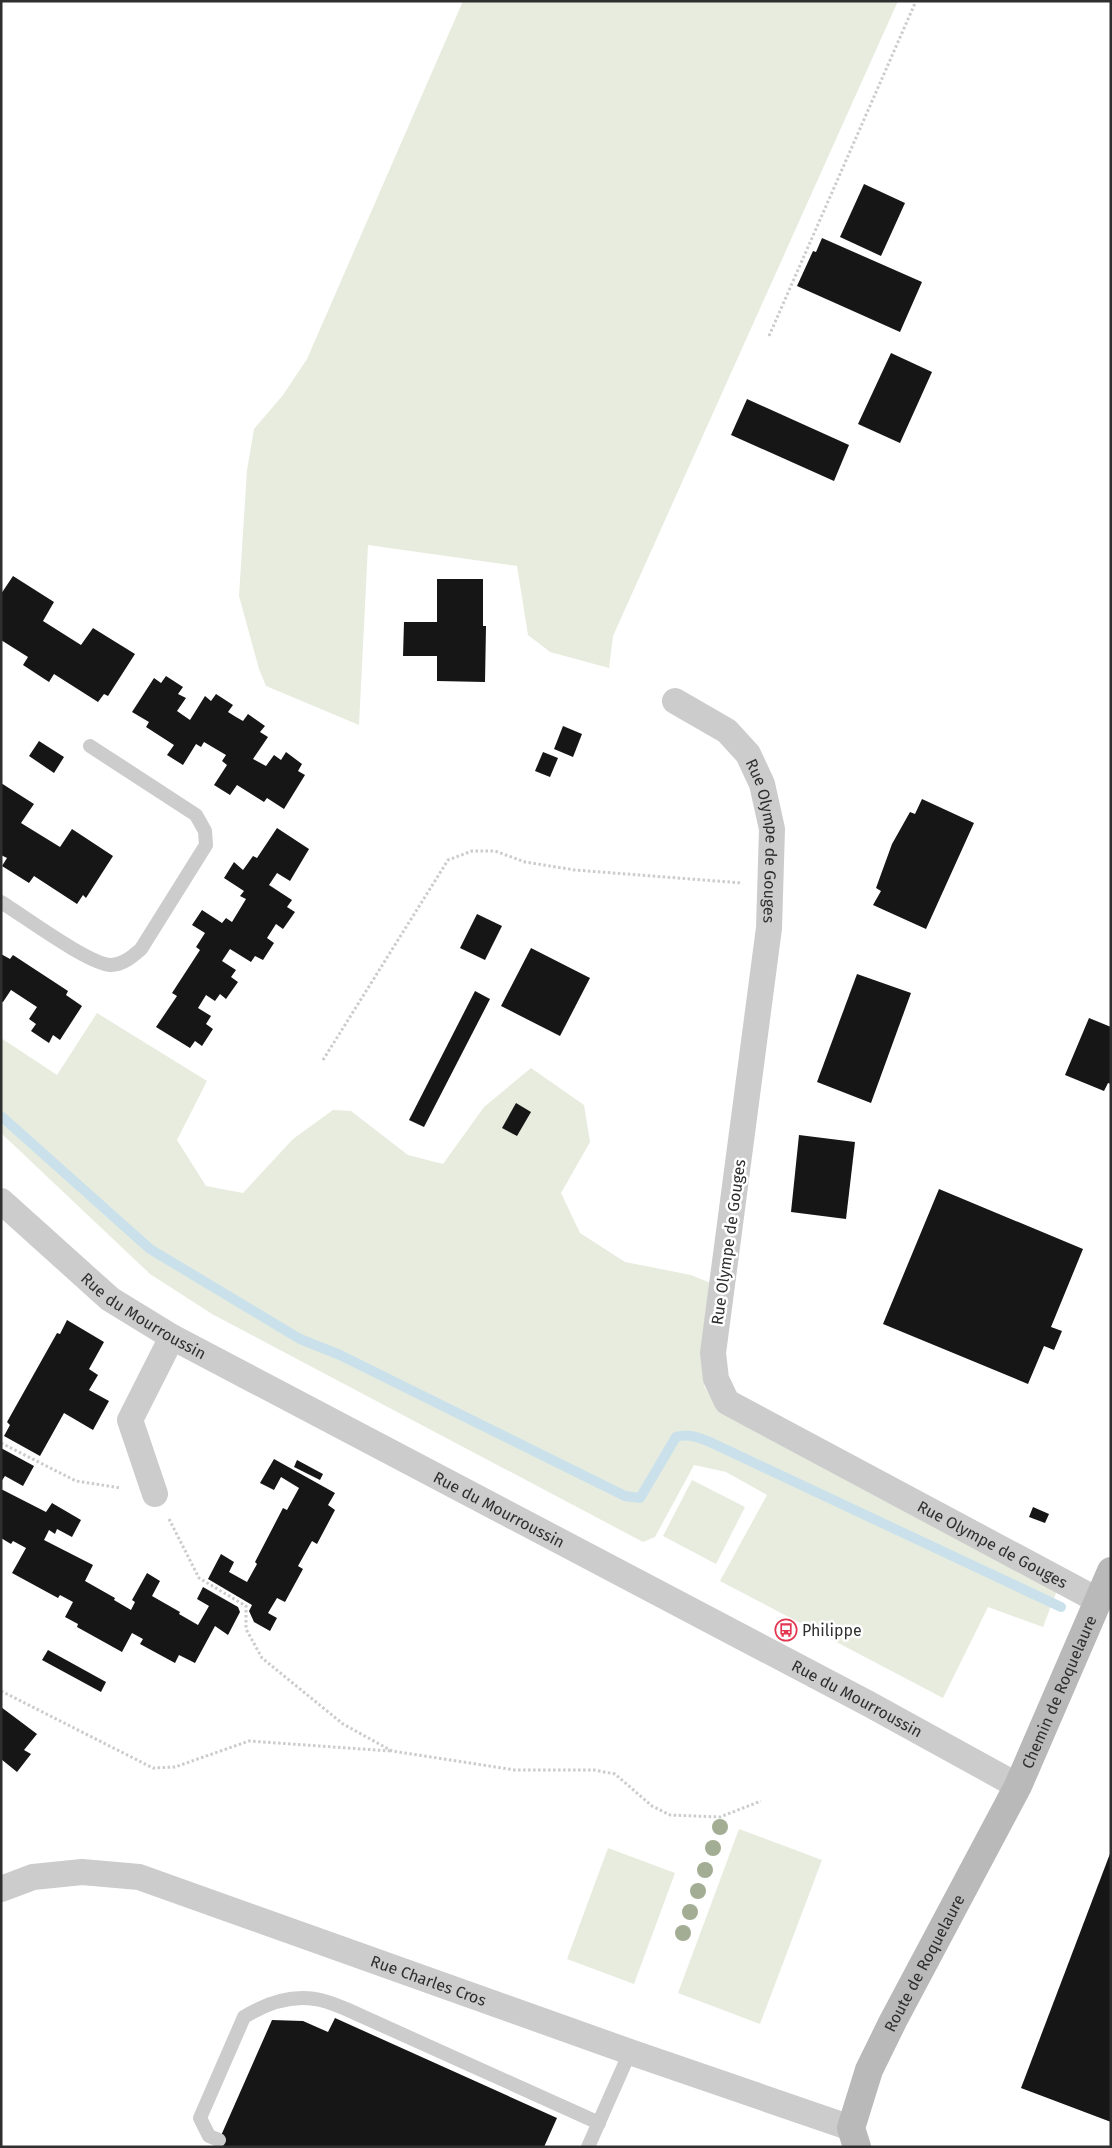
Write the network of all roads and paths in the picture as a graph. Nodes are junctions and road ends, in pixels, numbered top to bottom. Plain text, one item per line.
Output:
1 (916, 1) edge
2 (769, 336) dead end
3 (676, 702) dead end
4 (90, 746) dead end
5 (770, 885) junction
6 (1, 902) edge
7 (323, 1060) dead end
8 (1, 1201) edge
9 (172, 1338) junction
10 (1, 1443) edge
11 (155, 1494) junction
12 (1111, 1571) edge
13 (1098, 1601) junction
14 (1, 1691) edge
15 (392, 1751) junction
16 (1018, 1786) junction
17 (761, 1800) dead end
18 (1, 1889) edge
19 (630, 2052) junction
20 (599, 2123) junction
21 (854, 2137) edge
22 (219, 2140) dead end
23 (588, 2147) edge

1 - 2 path
3 - 5 street, Rue Olympe de Gouges
4 - 6 lane
5 - 7 path
5 - 13 street, Rue Olympe de Gouges
8 - 9 street, Rue du Mourroussin
9 - 11 street
9 - 16 street, Rue du Mourroussin
10 - 11 path
11 - 15 path
12 - 13 street, Chemin de Roquelaure
13 - 16 street, Chemin de Roquelaure
14 - 15 path
15 - 17 path
16 - 21 street, Route de Roquelaure
18 - 19 street, Rue Charles Cros
19 - 20 lane
19 - 21 street, Rue Charles Cros
20 - 22 lane
20 - 23 lane

